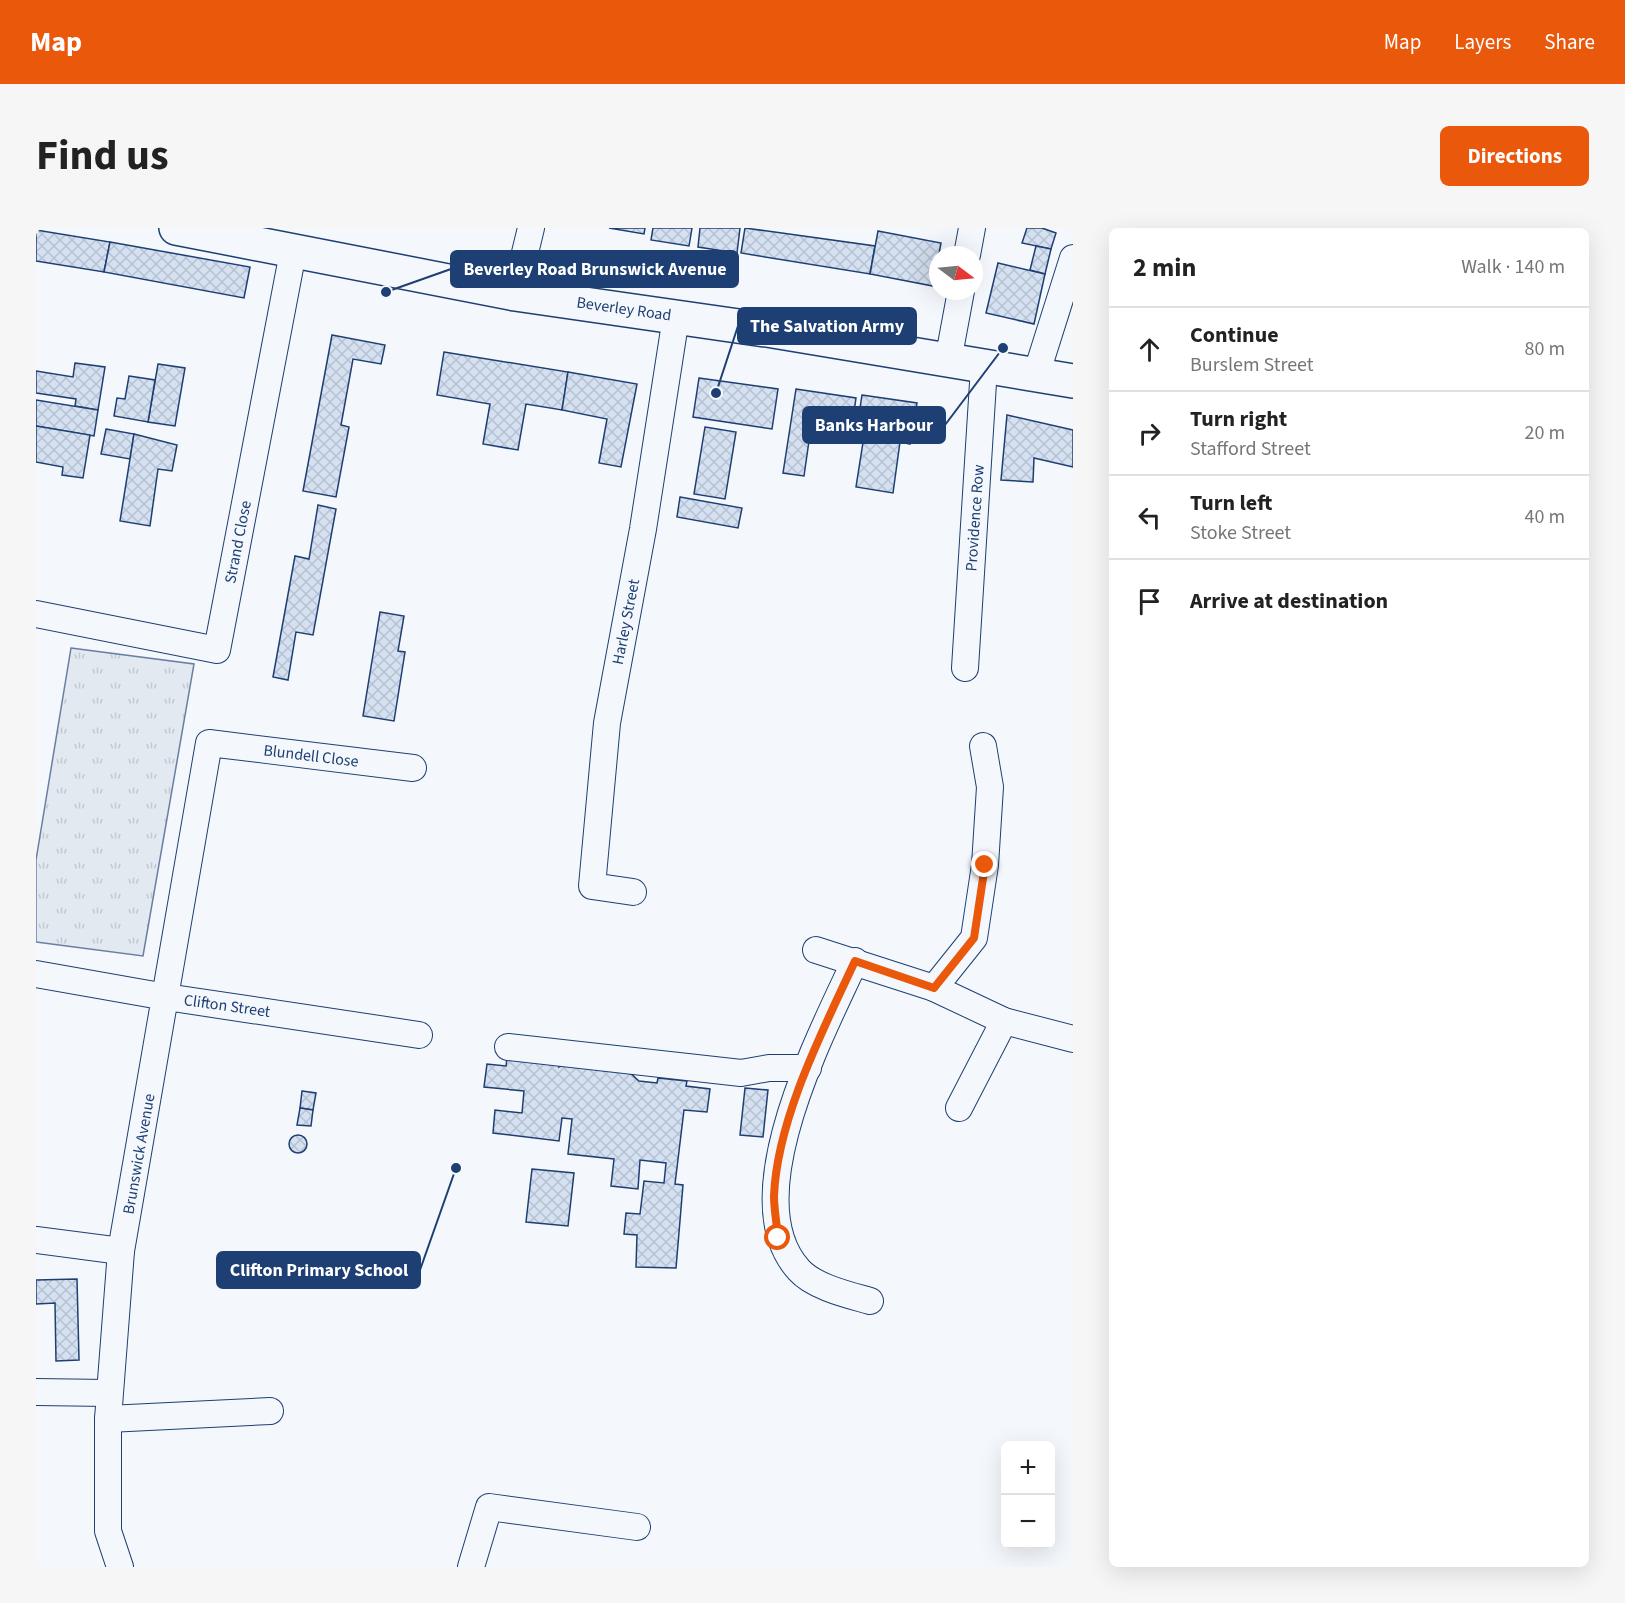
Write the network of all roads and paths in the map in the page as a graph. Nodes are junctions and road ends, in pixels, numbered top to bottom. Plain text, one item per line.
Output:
1 (176, 228) edge
2 (531, 228) edge
3 (972, 228) edge
4 (969, 246) edge
5 (293, 252) junction
6 (1073, 258) edge
7 (515, 294) junction
8 (959, 300) edge
9 (676, 317) junction
10 (948, 361) junction
11 (984, 368) junction
12 (1035, 375) junction
13 (1073, 381) edge
14 (36, 614) edge
15 (964, 668) dead end
16 (209, 743) joint
17 (983, 746) dead end
18 (413, 768) dead end
19 (633, 891) dead end
20 (816, 950) dead end
21 (855, 961) junction
22 (36, 974) edge
23 (934, 988) junction
24 (166, 997) junction
25 (1004, 1021) junction
26 (419, 1035) dead end
27 (1073, 1039) edge
28 (508, 1047) dead end
29 (807, 1068) junction
30 (959, 1108) dead end
31 (36, 1240) edge
32 (122, 1251) junction
33 (870, 1301) dead end
34 (36, 1392) edge
35 (108, 1393) junction
36 (270, 1411) dead end
37 (108, 1419) junction
38 (637, 1527) dead end
39 (120, 1567) edge
40 (471, 1567) edge

1 - 5 main road, Beverley Road
2 - 7 street
3 - 4 street
5 - 7 main road, Beverley Road
5 - 14 street, Strand Close
6 - 12 street
7 - 9 main road, Beverley Road
8 - 10 street
9 - 10 main road, Beverley Road
9 - 19 street, Harley Street
10 - 11 main road, Beverley Road
11 - 12 main road, Beverley Road
11 - 15 street, Providence Row
12 - 13 main road, Beverley Road
16 - 18 street, Blundell Close
16 - 24 street, Brunswick Avenue
17 - 23 street
20 - 21 street
21 - 23 street
21 - 29 street
22 - 24 street, Clifton Street
23 - 25 street
24 - 26 street, Clifton Street
24 - 32 street, Brunswick Avenue
25 - 27 street
25 - 30 street
28 - 29 street
29 - 33 street
31 - 32 street
32 - 35 street, Brunswick Avenue
34 - 35 street
35 - 37 street, Brunswick Avenue
36 - 37 street
37 - 39 street, Brunswick Avenue
38 - 40 street

